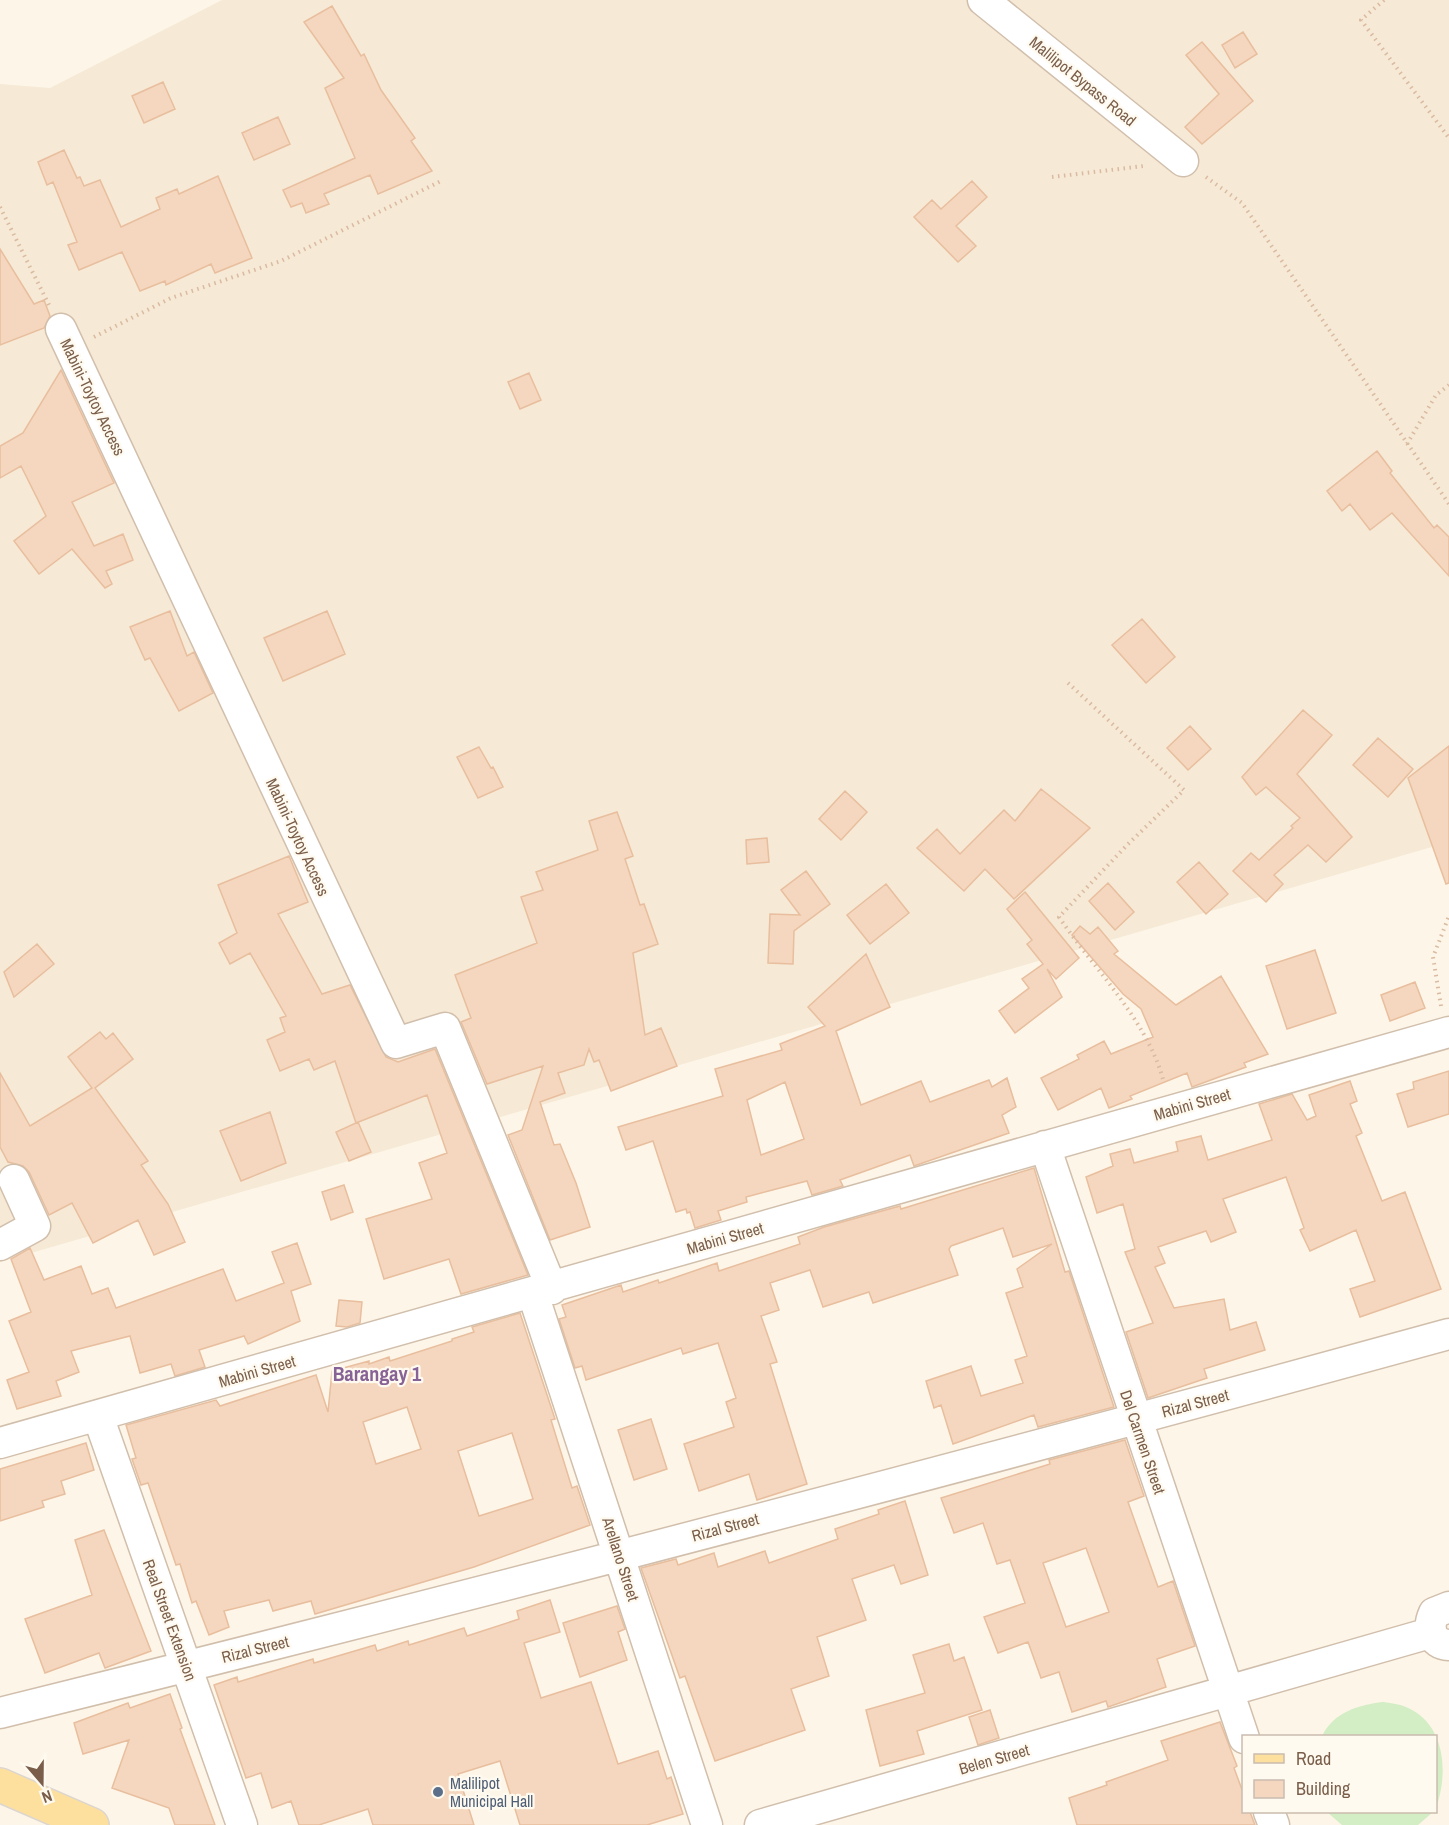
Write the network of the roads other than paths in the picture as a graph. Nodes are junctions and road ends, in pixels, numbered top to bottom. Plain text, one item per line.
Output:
1 (983, 0) edge
2 (1183, 161) road end
3 (66, 339) road end
4 (1447, 1033) edge
5 (1045, 1146) junction
6 (14, 1180) dead end
7 (0, 1245) edge
8 (542, 1291) junction
9 (1449, 1334) edge
10 (98, 1416) junction
11 (1135, 1420) junction
12 (2, 1437) edge
13 (620, 1555) junction
14 (1448, 1606) edge
15 (1440, 1639) edge
16 (187, 1667) junction
17 (1228, 1692) junction
18 (0, 1713) edge
19 (1243, 1735) edge
20 (0, 1785) edge
21 (92, 1825) edge
22 (242, 1825) edge
23 (707, 1825) edge
24 (760, 1825) edge

1 - 2 street, Malilipot Bypass Road
3 - 8 street, Mabini-Toytoy Access
4 - 5 street, Mabini Street
5 - 8 street, Mabini Street
5 - 11 street, Del Carmen Street
6 - 7 street
8 - 10 street, Mabini Street
8 - 13 street, Arellano Street
9 - 11 street, Rizal Street
10 - 12 street, Mabini Street
10 - 16 street, Real Street Extension
11 - 13 street, Rizal Street
11 - 17 street, Del Carmen Street
13 - 16 street, Rizal Street
13 - 23 street, Arellano Street
14 - 15 street
15 - 17 street, Belen Street
16 - 18 street, Rizal Street
16 - 22 street, Real Street Extension
17 - 19 street, Del Carmen Street
17 - 24 street, Belen Street
20 - 21 main road

